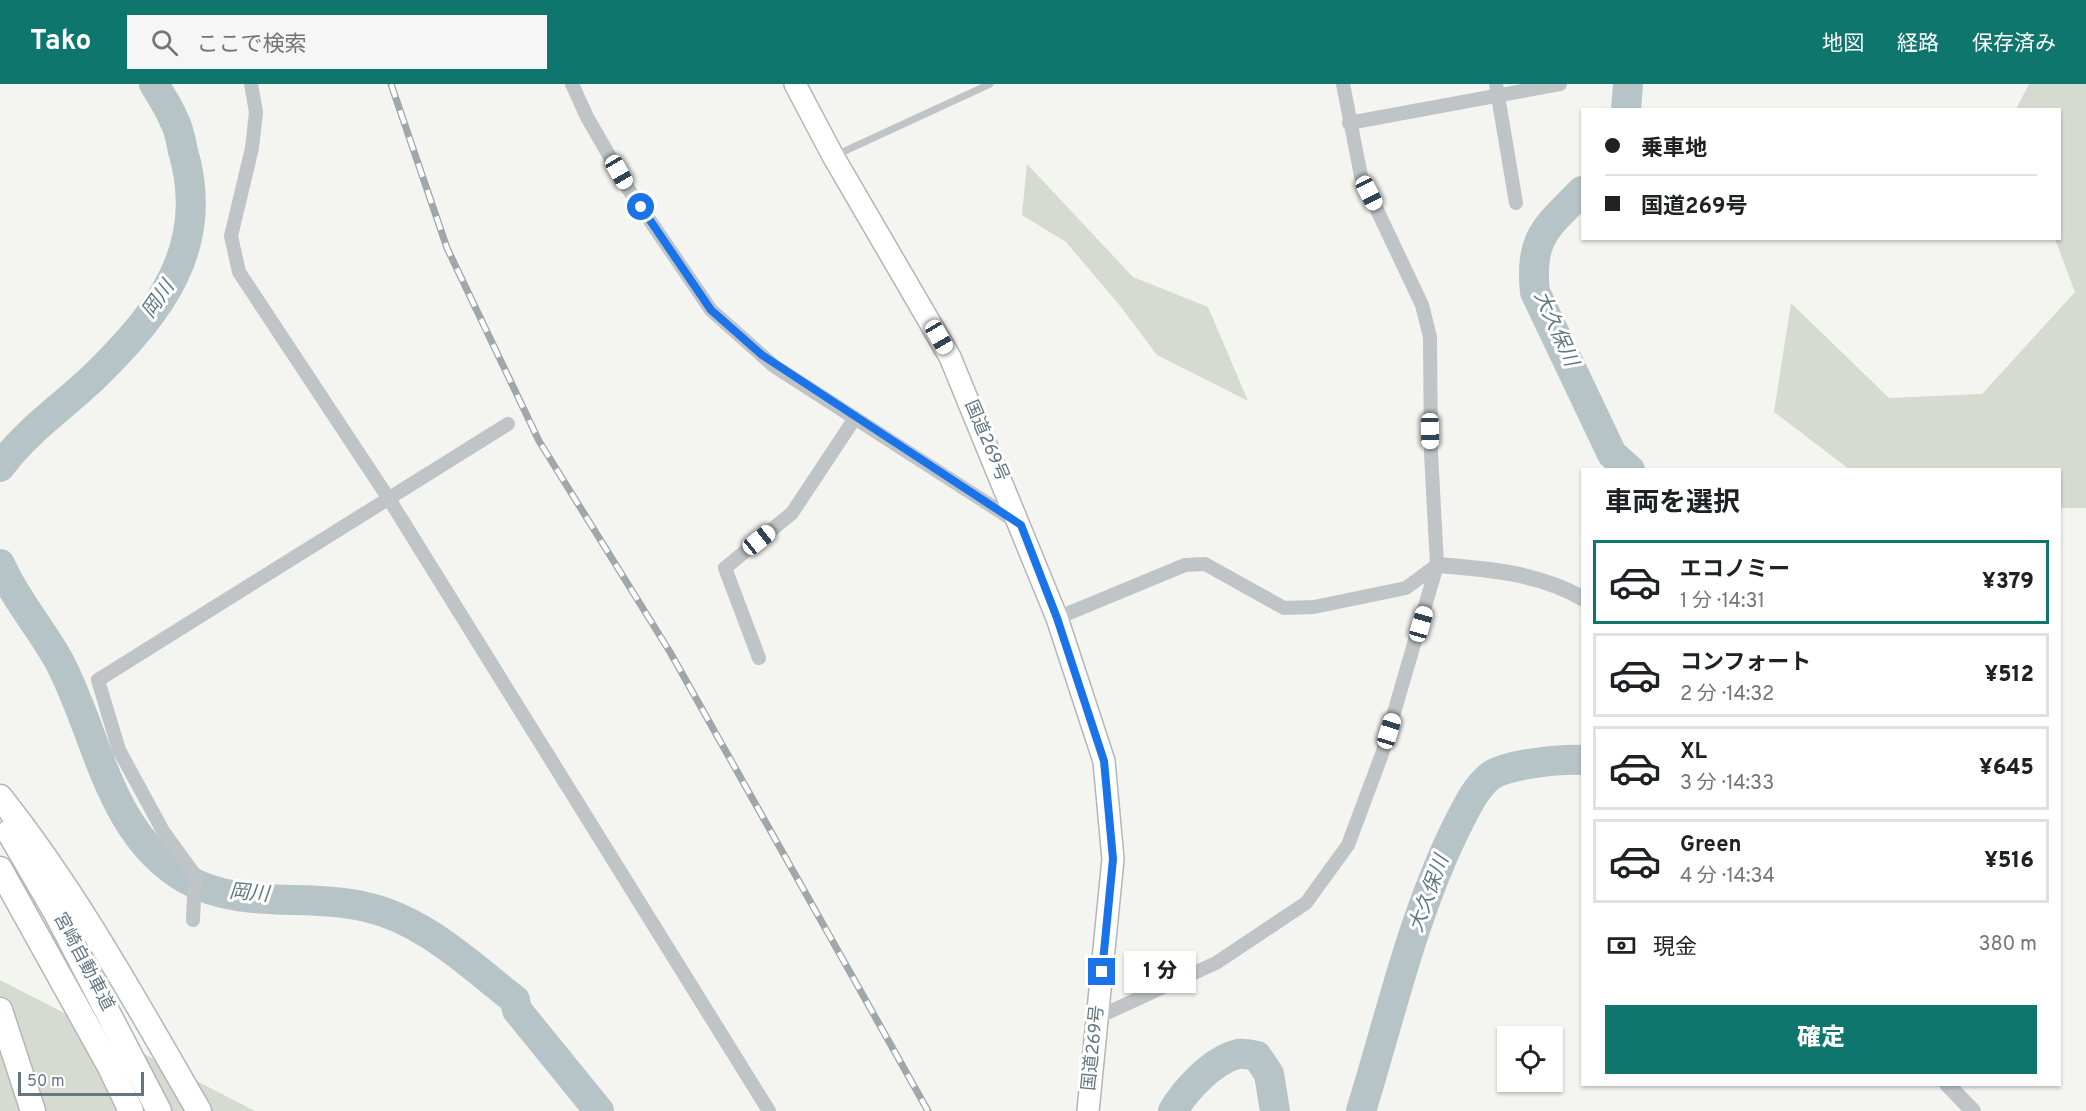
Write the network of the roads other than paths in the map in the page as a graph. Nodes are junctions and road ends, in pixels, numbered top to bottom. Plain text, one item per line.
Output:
1 (251, 84) edge
2 (572, 84) edge
3 (795, 84) edge
4 (990, 84) edge
5 (1343, 84) edge
6 (1560, 84) edge
7 (1497, 89) edge
8 (1349, 123) junction
9 (833, 156) junction
10 (1516, 203) dead end
11 (855, 418) junction
12 (508, 424) dead end
13 (389, 499) junction
14 (1021, 525) junction
15 (1437, 565) junction
16 (1581, 597) edge
17 (1057, 618) junction
18 (759, 658) dead end
19 (0, 797) edge
20 (0, 817) edge
21 (0, 869) edge
22 (193, 920) dead end
23 (0, 1010) edge
24 (1098, 1017) junction
25 (1949, 1086) edge
26 (33, 1111) edge
27 (130, 1111) edge
28 (159, 1111) edge
29 (199, 1111) edge
30 (769, 1111) edge
31 (1088, 1111) edge
32 (1973, 1111) edge

1 - 13 street
2 - 11 street
3 - 9 highway, 国道269号
4 - 9 lane
5 - 8 street
6 - 7 street
7 - 8 street
7 - 10 street
8 - 15 street
9 - 14 highway, 国道269号
11 - 14 street
11 - 18 street
12 - 13 street
13 - 22 street
13 - 30 street
14 - 17 highway, 国道269号
15 - 16 street
15 - 17 street
15 - 24 street
17 - 24 highway, 国道269号
19 - 29 highway
20 - 28 highway, 宮崎自動車道
21 - 27 highway, 宮崎自動車道
23 - 26 highway
24 - 31 highway, 国道269号
25 - 32 street

